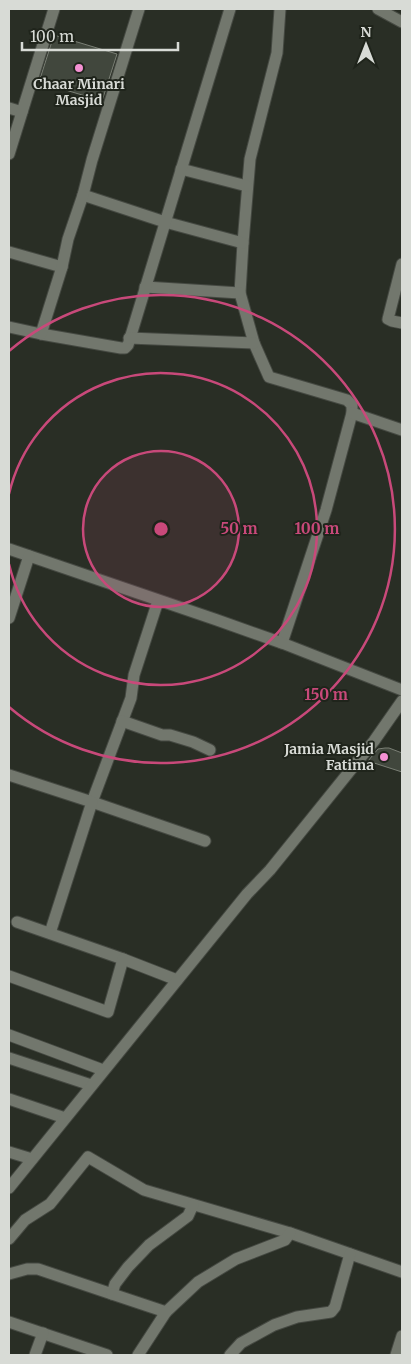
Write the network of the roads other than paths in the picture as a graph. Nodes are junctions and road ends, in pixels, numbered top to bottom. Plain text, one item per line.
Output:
1 (54, 9) edge
2 (139, 9) edge
3 (230, 9) edge
4 (280, 9) edge
5 (378, 9) edge
6 (402, 22) edge
7 (9, 108) edge
8 (22, 112) junction
9 (9, 154) edge
10 (181, 169) junction
11 (247, 186) junction
12 (83, 195) junction
13 (165, 222) junction
14 (243, 243) junction
15 (9, 252) edge
16 (402, 264) edge
17 (62, 267) junction
18 (145, 287) junction
19 (240, 293) junction
20 (402, 323) edge
21 (9, 327) edge
22 (41, 334) junction
23 (129, 338) junction
24 (254, 343) junction
25 (352, 413) junction
26 (402, 430) edge
27 (9, 549) edge
28 (29, 556) junction
29 (158, 601) junction
30 (9, 618) edge
31 (282, 643) junction
32 (402, 690) edge
33 (402, 701) edge
34 (122, 721) junction
35 (210, 750) dead end
36 (9, 775) edge
37 (92, 802) junction
38 (205, 841) dead end
39 (17, 922) dead end
40 (50, 933) junction
41 (123, 959) junction
42 (9, 976) edge
43 (177, 980) junction
44 (9, 1035) edge
45 (9, 1058) edge
46 (103, 1070) junction
47 (91, 1085) junction
48 (9, 1099) edge
49 (65, 1118) junction
50 (9, 1152) edge
51 (32, 1159) junction
52 (9, 1188) edge
53 (193, 1205) junction
54 (290, 1234) junction
55 (9, 1239) edge
56 (350, 1254) junction
57 (402, 1272) edge
58 (9, 1274) edge
59 (112, 1294) junction
60 (166, 1312) junction
61 (9, 1322) edge
62 (43, 1334) junction
63 (402, 1336) edge
64 (101, 1354) edge
65 (35, 1355) edge
66 (138, 1355) edge
67 (230, 1355) edge
68 (396, 1355) edge

1 - 8 street
2 - 12 street
3 - 10 street
4 - 11 street
5 - 6 street
7 - 8 street
8 - 9 street
10 - 11 street
10 - 13 street
11 - 14 street
12 - 13 street
12 - 17 street
13 - 14 street
13 - 18 street
14 - 19 street
15 - 17 street
16 - 20 street
17 - 22 street
18 - 19 street
18 - 23 street
19 - 24 street
21 - 22 street
22 - 23 street
23 - 24 street
24 - 25 street
25 - 26 street
25 - 31 street
27 - 28 street
28 - 29 street
28 - 30 street
29 - 31 street
29 - 34 street
31 - 32 street
33 - 43 street
34 - 35 street
34 - 37 street
36 - 37 street
37 - 38 street
37 - 40 street
39 - 40 street
40 - 41 street
41 - 42 street
41 - 43 street
43 - 46 street
44 - 46 street
45 - 47 street
46 - 47 street
47 - 49 street
48 - 49 street
49 - 51 street
50 - 51 street
51 - 52 street
53 - 54 street
53 - 55 street
53 - 59 street
54 - 56 street
54 - 60 street
56 - 57 street
56 - 67 street
58 - 59 street
59 - 60 street
60 - 66 street
61 - 62 street
62 - 64 street
62 - 65 street
63 - 68 street

